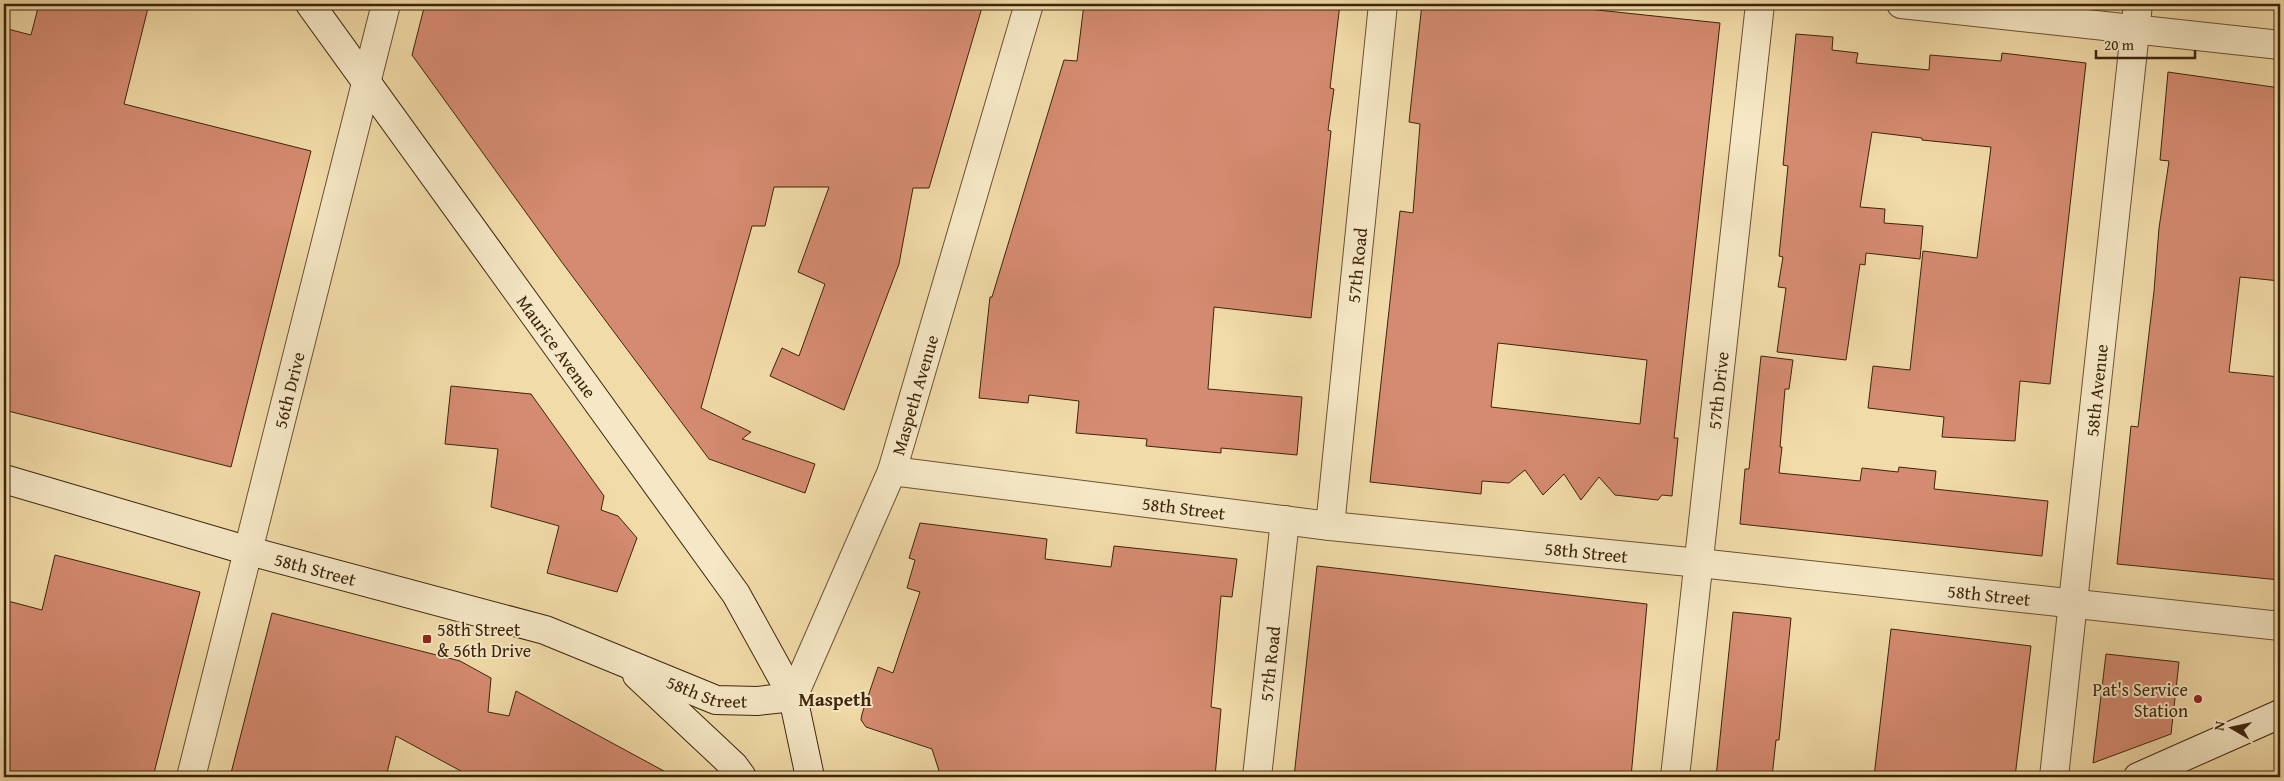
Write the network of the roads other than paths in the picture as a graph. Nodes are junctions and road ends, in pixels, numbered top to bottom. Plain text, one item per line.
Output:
1 (310, 4) edge
2 (386, 4) edge
3 (1029, 4) edge
4 (1383, 4) edge
5 (1760, 4) edge
6 (1901, 4) edge
7 (2137, 16) edge
8 (2280, 45) edge
9 (366, 80) junction
10 (892, 472) junction
11 (4, 479) edge
12 (1285, 520) junction
13 (1330, 526) junction
14 (250, 550) junction
15 (1699, 563) junction
16 (2073, 603) junction
17 (2280, 626) edge
18 (625, 664) junction
19 (793, 697) junction
20 (2280, 714) edge
21 (734, 774) edge
22 (191, 777) edge
23 (810, 777) edge
24 (1256, 777) edge
25 (1675, 777) edge
26 (2054, 777) edge
27 (2138, 777) edge

1 - 9 street, Maurice Avenue
2 - 9 street, 56th Drive
3 - 10 street, Maspeth Avenue
4 - 13 street, 57th Road
5 - 15 street, 57th Drive
6 - 7 street
7 - 8 street
7 - 16 street, 58th Avenue
9 - 14 street, 56th Drive
9 - 19 street, Maurice Avenue
10 - 12 street, 58th Street
10 - 19 street, Maspeth Avenue
11 - 14 street, 58th Street
12 - 13 street, 58th Street
12 - 24 street, 57th Road
13 - 15 street, 58th Street
14 - 18 street, 58th Street
14 - 22 street, 56th Drive
15 - 16 street, 58th Street
15 - 25 street, 57th Drive
16 - 17 street, 58th Street
16 - 26 street, 58th Avenue
18 - 19 street, 58th Street
18 - 21 street, 58th Street
19 - 23 street
20 - 27 street

